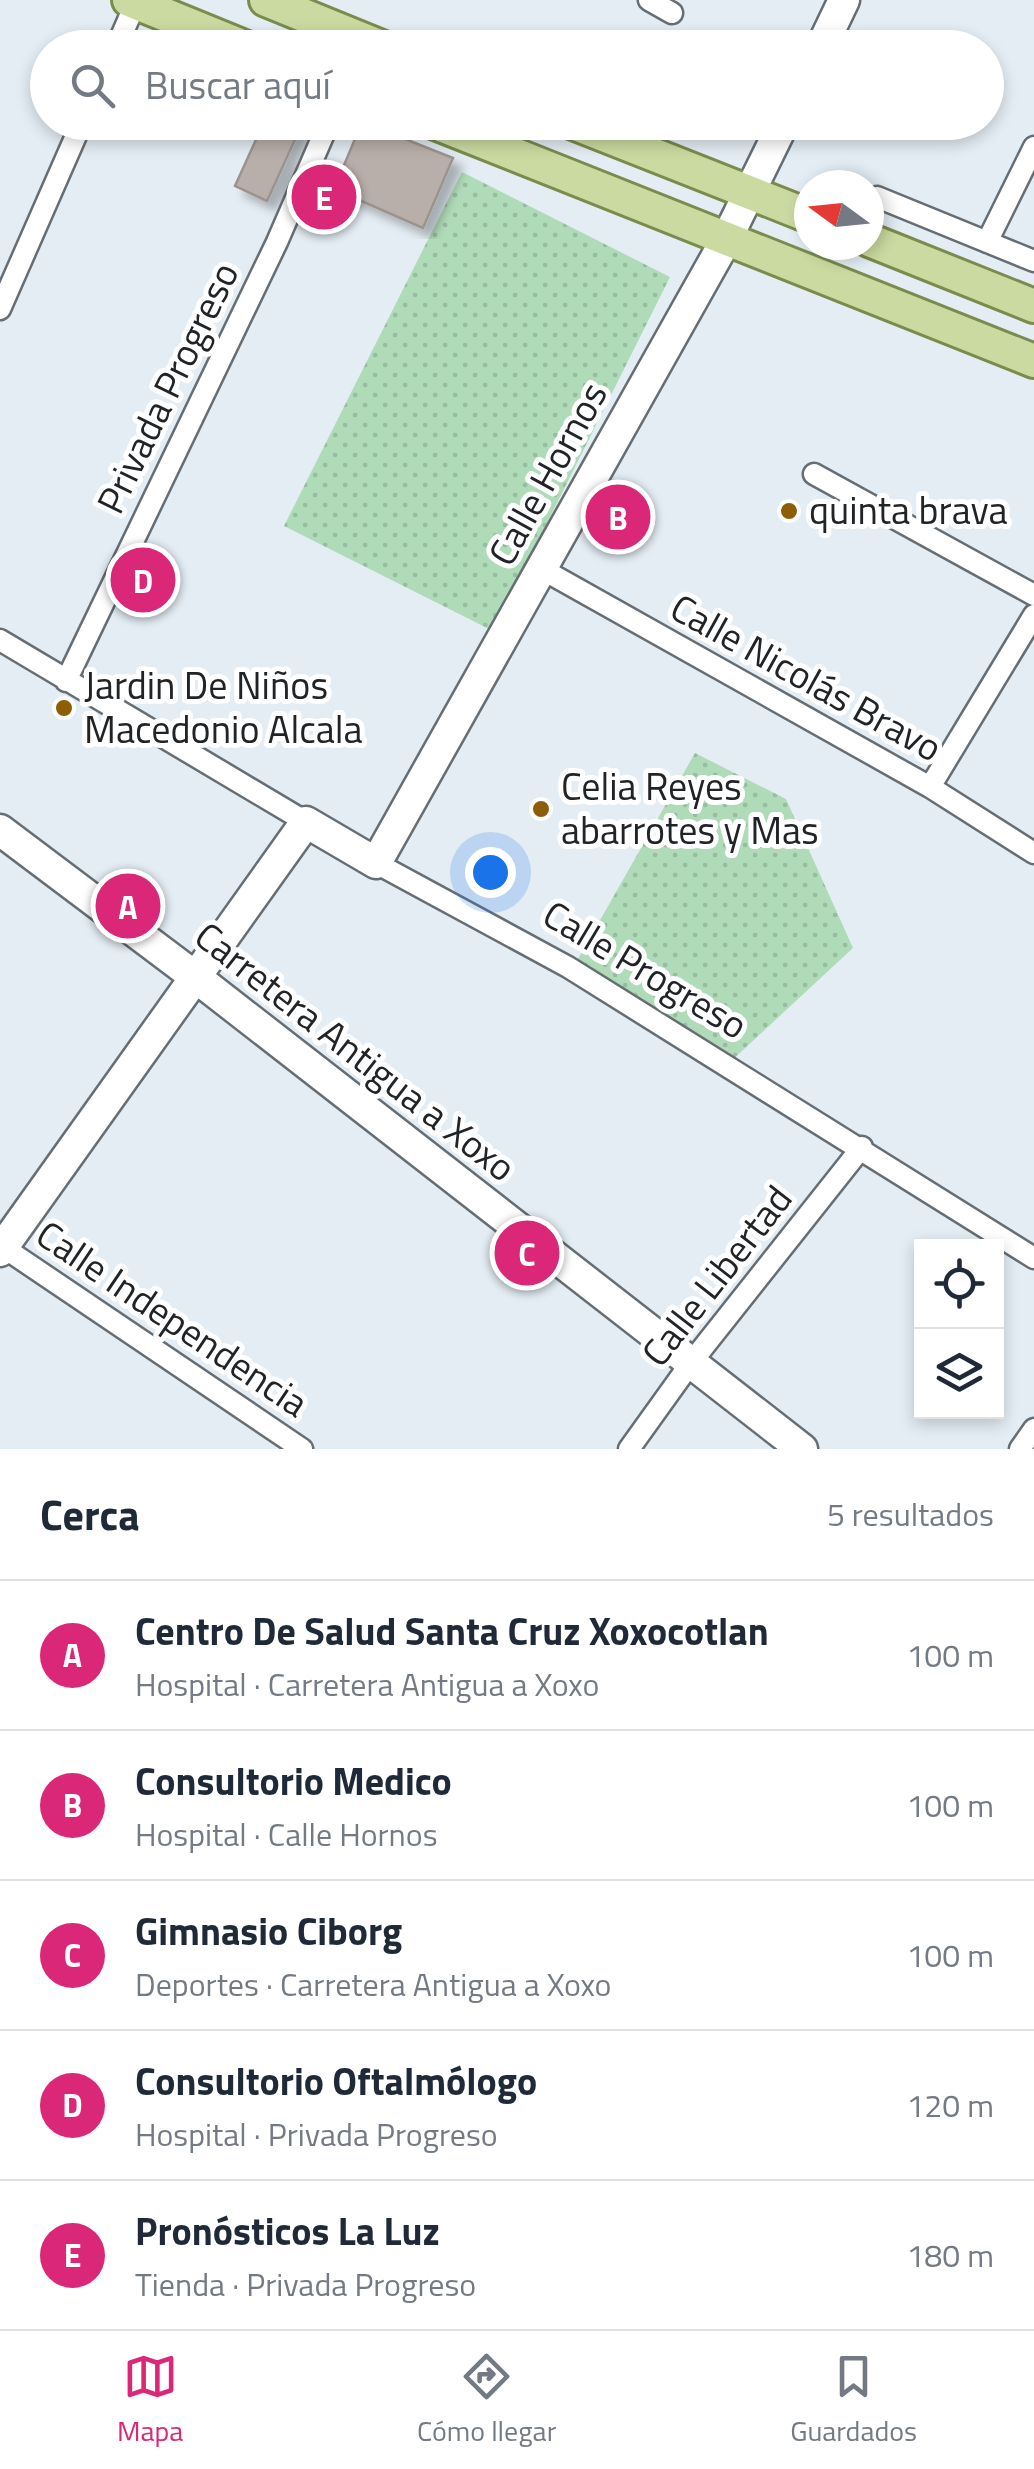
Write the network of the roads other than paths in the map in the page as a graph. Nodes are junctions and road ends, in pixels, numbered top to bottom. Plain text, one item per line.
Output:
1 (266, 0) edge
2 (649, 0) edge
3 (844, 0) edge
4 (134, 1) edge
5 (672, 13) dead end
6 (123, 30) edge
7 (204, 30) edge
8 (340, 30) edge
9 (830, 30) edge
10 (74, 140) edge
11 (321, 140) edge
12 (478, 140) edge
13 (611, 140) edge
14 (775, 140) edge
15 (1034, 147) edge
16 (746, 199) junction
17 (884, 200) edge
18 (794, 212) edge
19 (726, 240) junction
20 (987, 242) junction
21 (884, 246) edge
22 (1034, 261) edge
23 (1034, 306) edge
24 (0, 309) edge
25 (1034, 361) edge
26 (814, 474) dead end
27 (540, 568) junction
28 (1034, 595) edge
29 (1034, 615) edge
30 (0, 640) edge
31 (66, 681) junction
32 (930, 787) junction
33 (306, 822) junction
34 (0, 830) edge
35 (1034, 854) edge
36 (376, 863) junction
37 (198, 979) junction
38 (862, 1147) junction
39 (1, 1248) edge
40 (1034, 1258) edge
41 (690, 1364) junction
42 (1034, 1429) edge
43 (302, 1449) edge
44 (629, 1449) edge
45 (802, 1449) edge
46 (1020, 1449) edge

1 - 8 main road
2 - 5 street
3 - 9 street
4 - 6 street
4 - 7 main road
10 - 24 street
11 - 31 street, Privada Progreso
12 - 19 main road
13 - 16 main road
14 - 16 street, Calle Hornos
15 - 20 street
16 - 18 main road
16 - 19 street, Calle Hornos
17 - 20 street
19 - 25 main road
19 - 27 street, Calle Hornos
20 - 22 street
21 - 23 main road
26 - 28 street
27 - 32 street, Calle Nicolás Bravo
27 - 36 street, Calle Hornos
29 - 32 street
30 - 31 street, Calle Progreso
31 - 33 street, Calle Progreso
32 - 35 street, Calle Nicolás Bravo
33 - 36 street, Calle Progreso
33 - 37 street
34 - 37 street, Carretera Antigua a Xoxo
36 - 38 street, Calle Progreso
37 - 39 street
37 - 41 street, Carretera Antigua a Xoxo
38 - 40 street, Calle Progreso
38 - 41 street, Calle Libertad
39 - 43 street, Calle Independencia
41 - 44 street, Calle Libertad
41 - 45 street, Carretera Antigua a Xoxo
42 - 46 street

